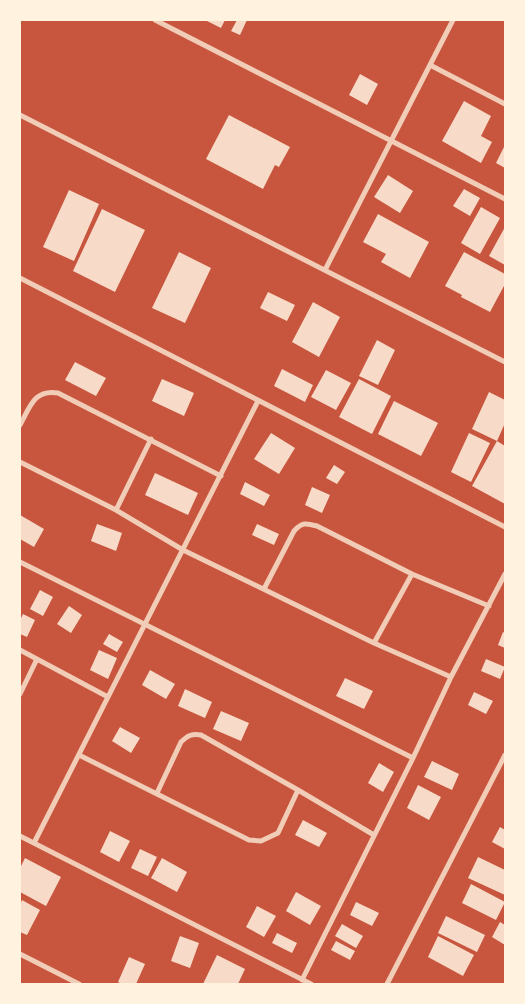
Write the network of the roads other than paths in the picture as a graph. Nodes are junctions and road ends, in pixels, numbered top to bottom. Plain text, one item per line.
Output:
1 (155, 20) edge
2 (453, 20) edge
3 (430, 65) junction
4 (505, 104) edge
5 (20, 116) edge
6 (391, 141) junction
7 (505, 199) edge
8 (324, 270) junction
9 (20, 278) edge
10 (505, 362) edge
11 (258, 401) junction
12 (20, 425) edge
13 (151, 439) junction
14 (20, 462) edge
15 (221, 476) junction
16 (116, 510) junction
17 (505, 528) edge
18 (183, 550) junction
19 (20, 562) edge
20 (412, 574) junction
21 (505, 574) edge
22 (264, 589) junction
23 (489, 606) junction
24 (145, 624) junction
25 (374, 643) junction
26 (20, 650) edge
27 (37, 659) junction
28 (451, 677) junction
29 (20, 694) edge
30 (108, 696) junction
31 (79, 755) junction
32 (505, 755) edge
33 (413, 758) junction
34 (298, 790) junction
35 (156, 793) junction
36 (374, 835) junction
37 (20, 836) edge
38 (34, 843) junction
39 (20, 954) edge
40 (302, 980) junction
41 (79, 984) edge
42 (310, 984) edge
43 (387, 984) edge

1 - 6 street
2 - 3 street
3 - 4 street
3 - 6 street
5 - 8 street
6 - 7 street
6 - 8 street
8 - 10 street
9 - 11 street
11 - 15 street
11 - 17 street
12 - 13 street
13 - 15 street
13 - 16 street
14 - 16 street
15 - 18 street
16 - 18 street
18 - 22 street
18 - 24 street
19 - 24 street
20 - 22 street
20 - 23 street
20 - 25 street
21 - 23 street
22 - 25 street
23 - 28 street
24 - 30 street
24 - 33 street
25 - 28 street
26 - 27 street
27 - 29 street
27 - 30 street
28 - 33 street
30 - 31 street
31 - 35 street
31 - 38 street
32 - 43 street
33 - 36 street
34 - 35 street
34 - 35 street
34 - 36 street
36 - 40 street
37 - 38 street
38 - 40 street
39 - 41 street
40 - 42 street

